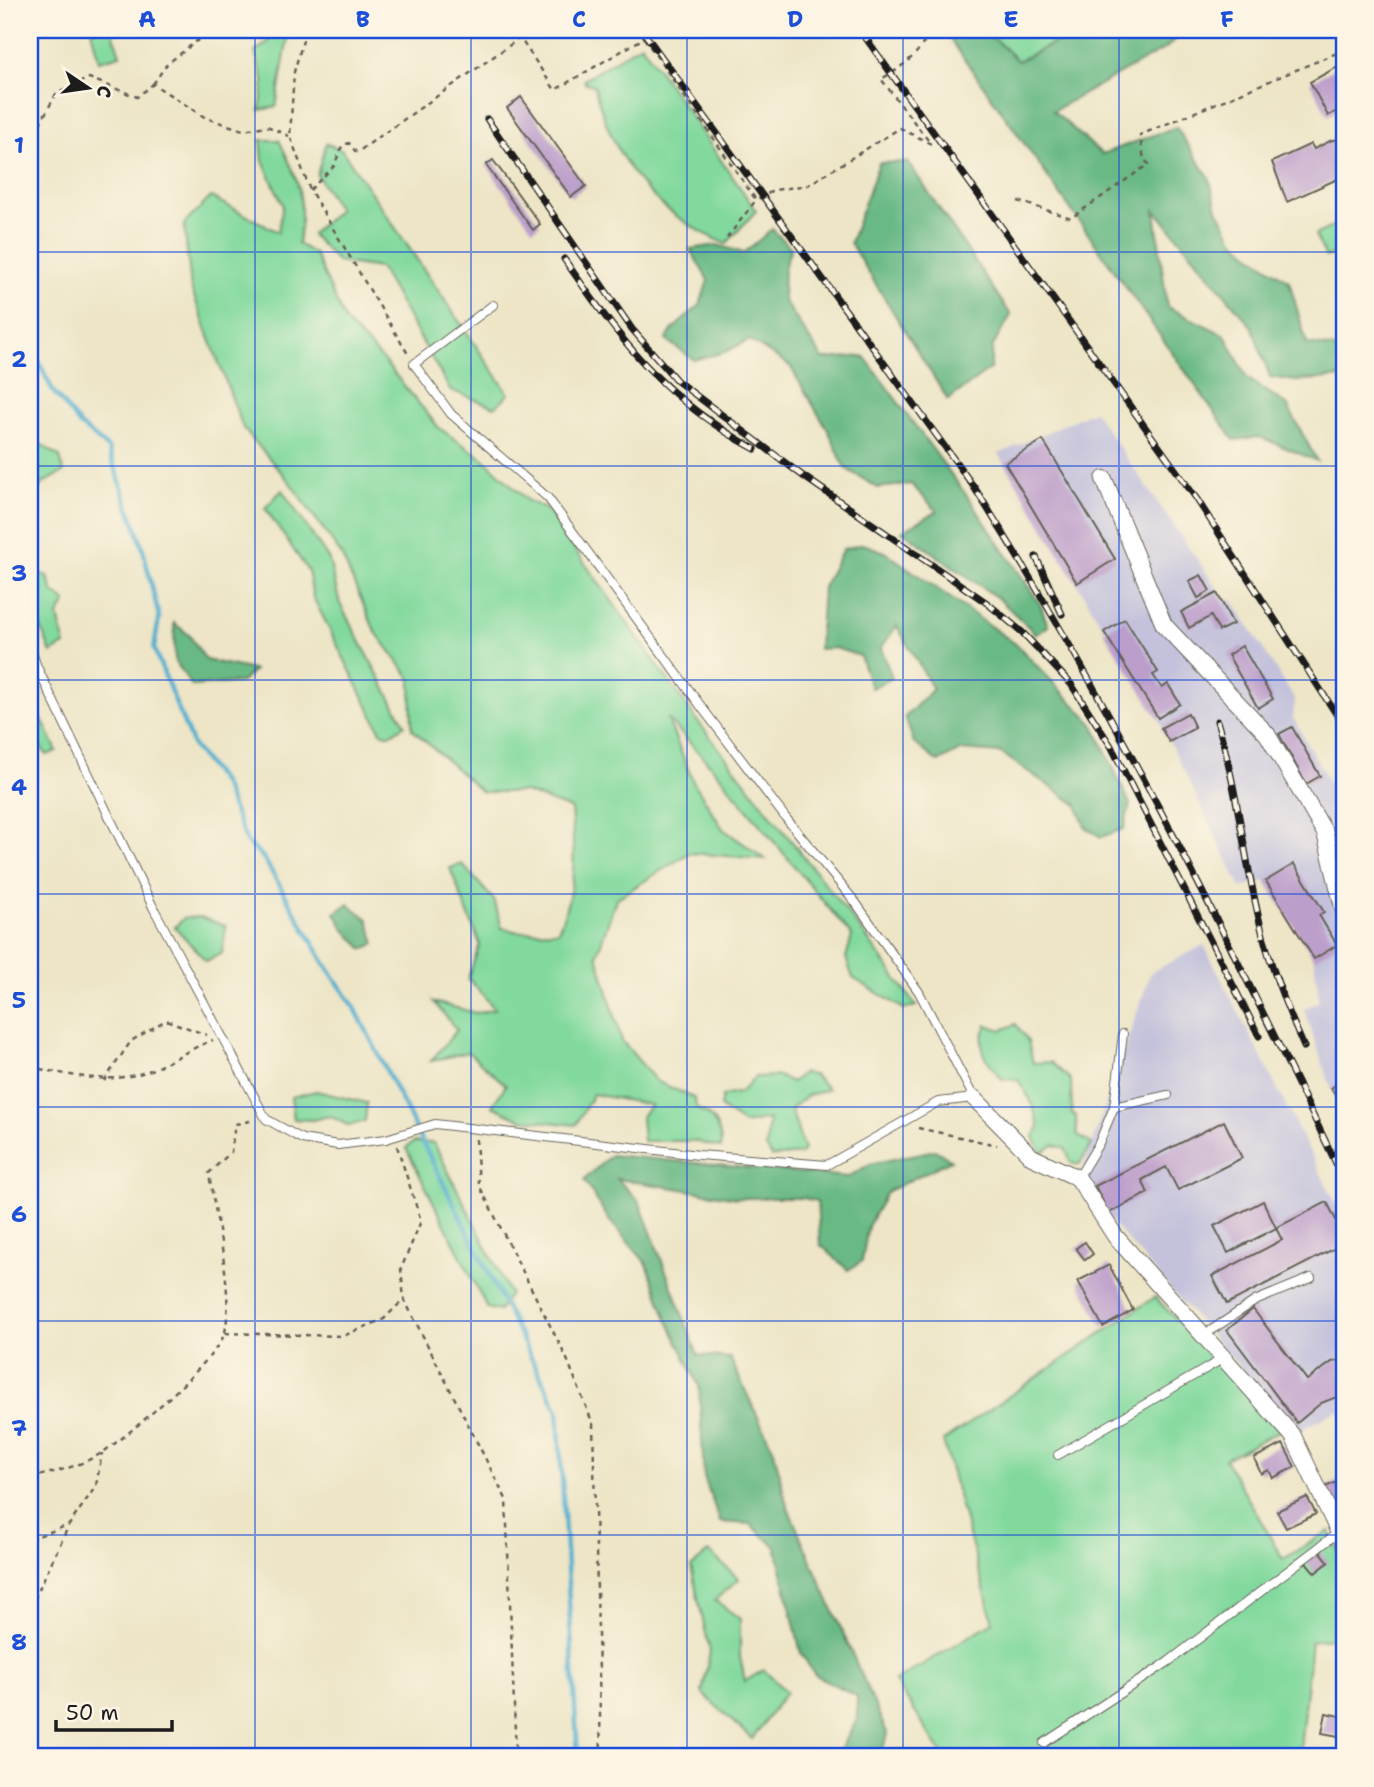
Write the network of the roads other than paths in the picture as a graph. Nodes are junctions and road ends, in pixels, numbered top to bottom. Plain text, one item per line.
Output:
1 (493, 305) dead end
2 (1104, 479) dead end
3 (30, 646) edge
4 (1344, 911) edge
5 (1123, 1034) dead end
6 (1168, 1095) dead end
7 (974, 1098) junction
8 (1114, 1107) junction
9 (1078, 1178) junction
10 (1311, 1278) dead end
11 (1204, 1335) junction
12 (1224, 1358) junction
13 (1058, 1455) dead end
14 (1342, 1538) edge
15 (1044, 1743) dead end

1 - 7 lane
2 - 4 street
3 - 7 lane
5 - 8 lane
6 - 8 lane
7 - 9 street
8 - 9 lane
9 - 11 street
10 - 11 lane
11 - 12 street
12 - 13 lane
12 - 14 street
14 - 15 lane

